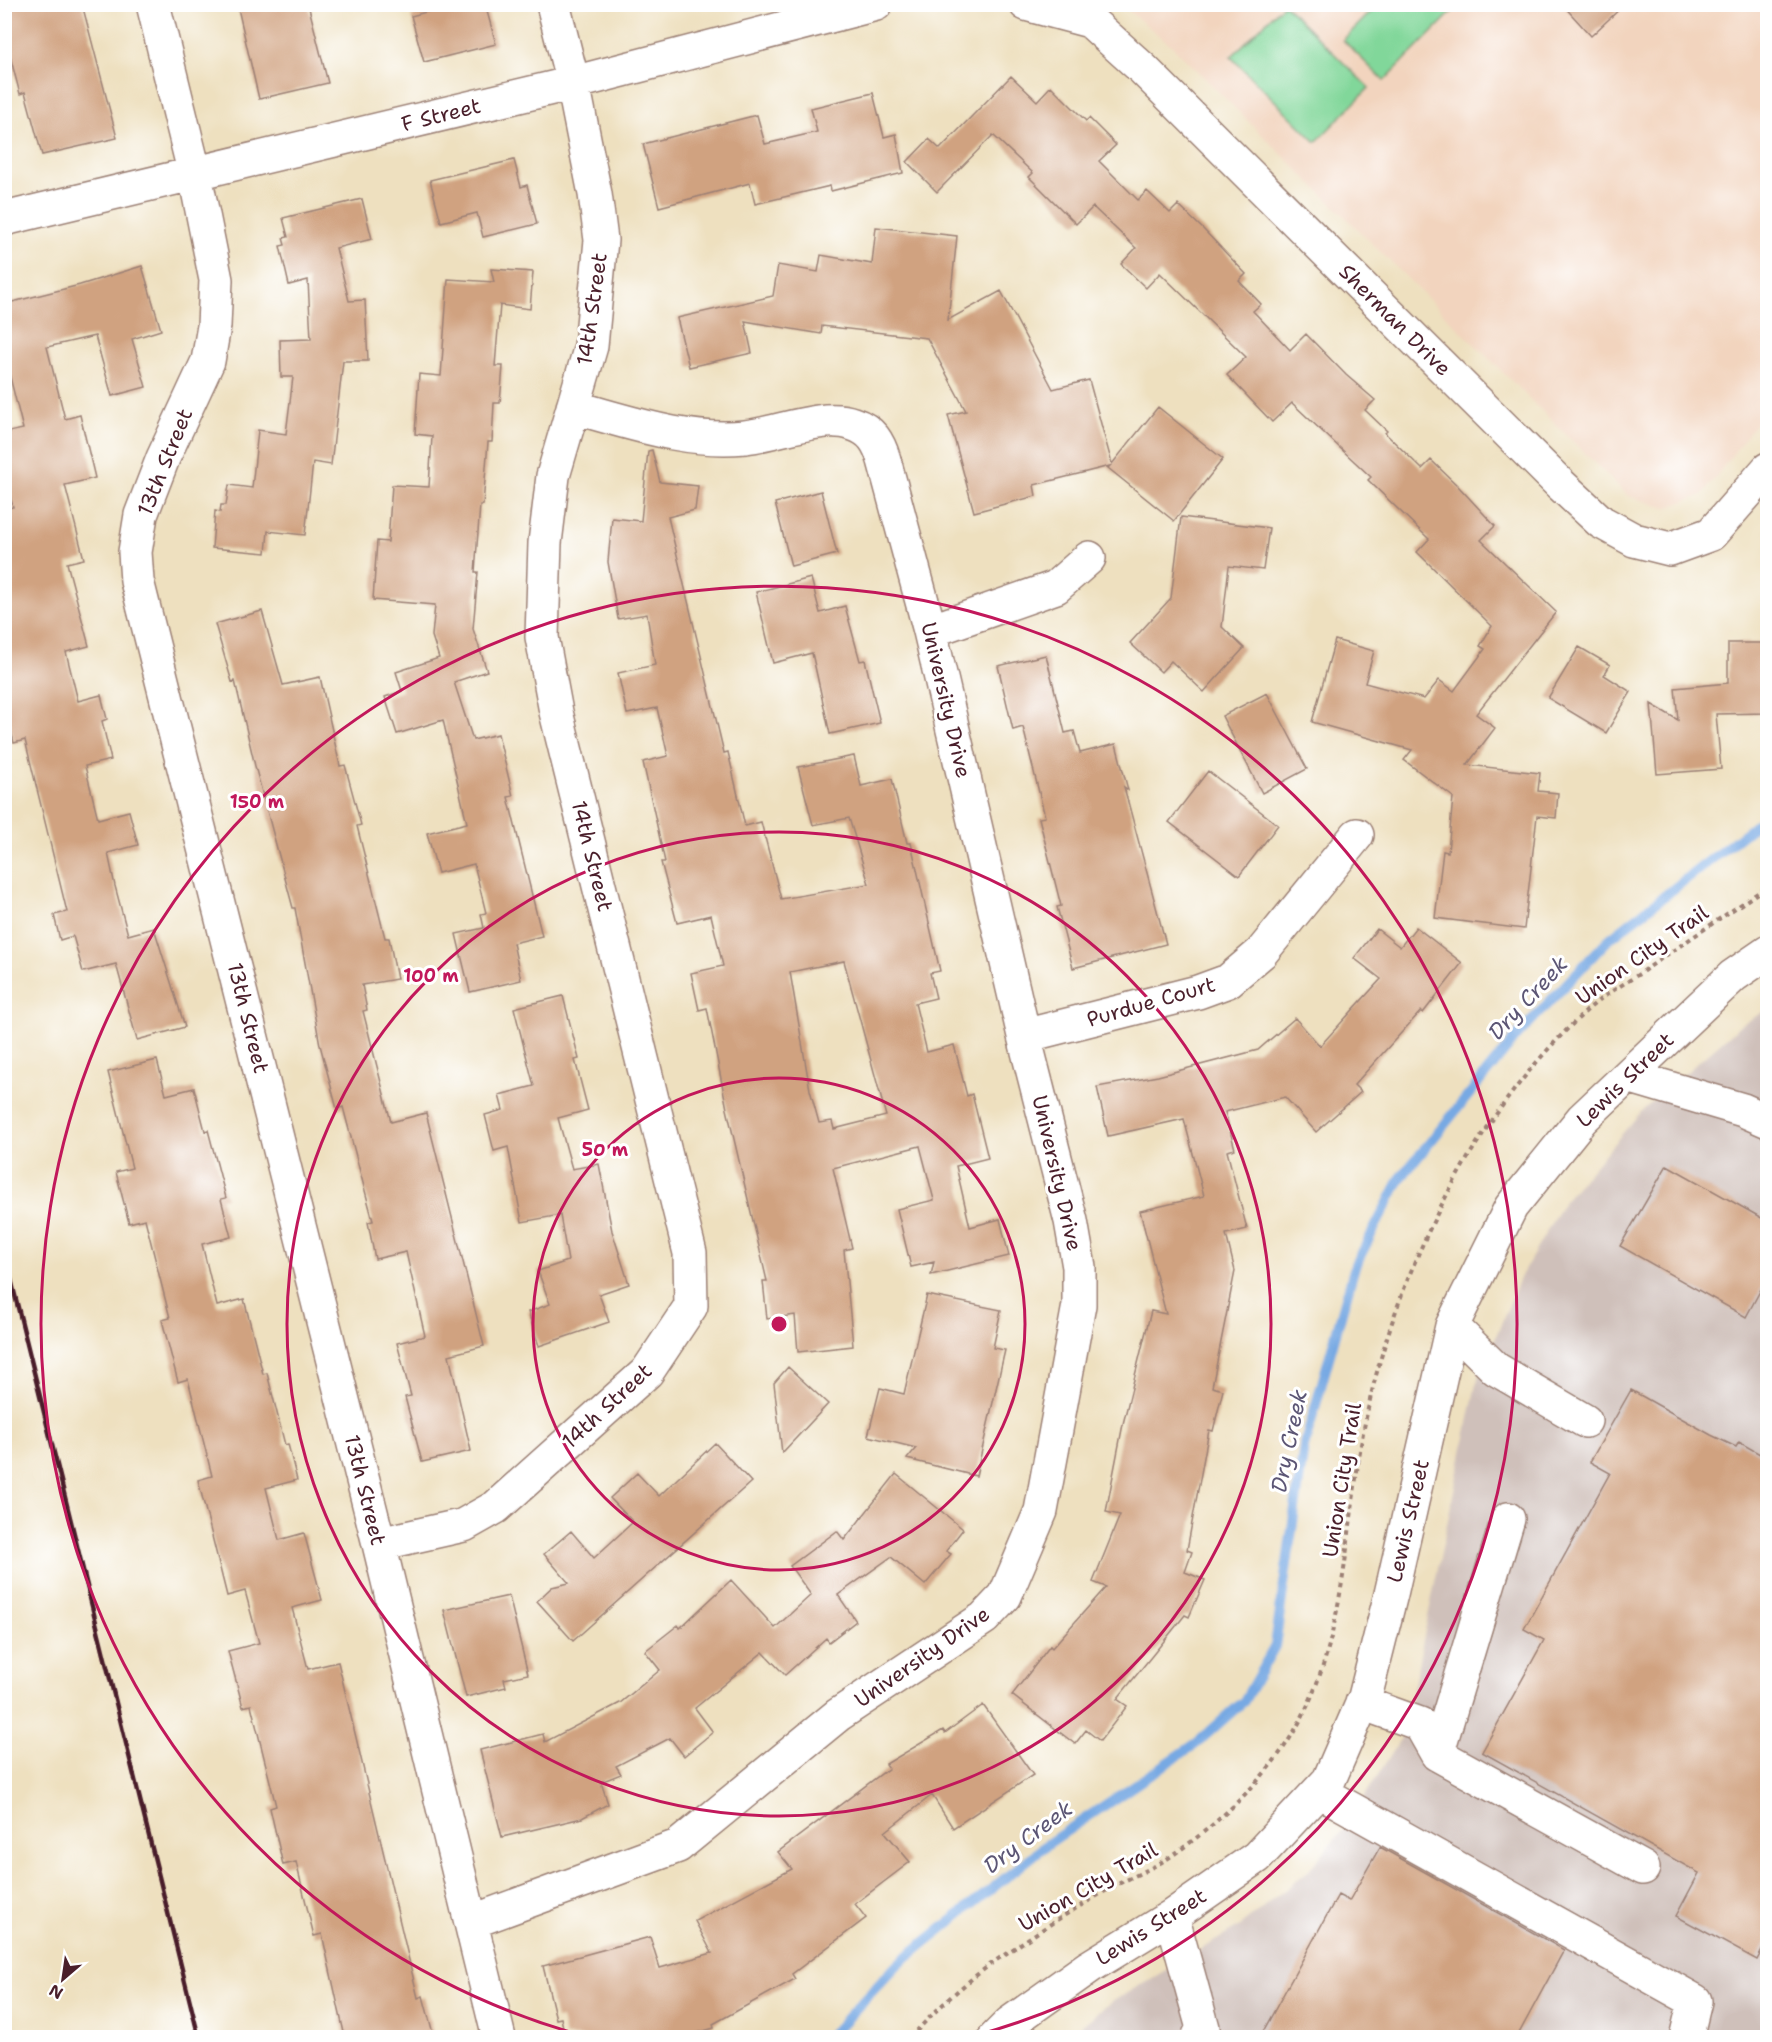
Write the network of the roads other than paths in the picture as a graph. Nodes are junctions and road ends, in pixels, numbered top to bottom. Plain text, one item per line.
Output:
1 (153, 4) edge
2 (553, 4) edge
3 (876, 4) edge
4 (1026, 4) edge
5 (573, 83) junction
6 (195, 175) junction
7 (4, 219) edge
8 (573, 407) junction
9 (1767, 469) edge
10 (1089, 558) dead end
11 (930, 631) junction
12 (1358, 835) dead end
13 (1767, 952) edge
14 (1024, 1036) junction
15 (1628, 1076) junction
16 (1767, 1121) edge
17 (1452, 1326) junction
18 (1585, 1421) dead end
19 (1508, 1519) dead end
20 (379, 1544) junction
21 (1362, 1703) junction
22 (1437, 1754) junction
23 (1319, 1791) junction
24 (1642, 1868) dead end
25 (1172, 1916) junction
26 (471, 1922) junction
27 (499, 2037) edge
28 (995, 2037) edge
29 (1198, 2037) edge
30 (1686, 2037) edge

1 - 6 street, 13th Street
2 - 5 street, 14th Street
3 - 5 street, F Street
4 - 9 street, Sherman Drive
5 - 6 street, F Street
5 - 8 street, 14th Street
6 - 7 street, F Street
6 - 20 street, 13th Street
8 - 11 street, University Drive
8 - 20 street, 14th Street
10 - 11 street
11 - 14 street, University Drive
12 - 14 street, Purdue Court
13 - 15 street, Lewis Street
14 - 26 street, University Drive
15 - 16 street
15 - 17 street, Lewis Street
17 - 18 street
17 - 21 street, Lewis Street
19 - 22 street
20 - 26 street, 13th Street
21 - 22 street
21 - 23 street, Lewis Street
22 - 24 street
23 - 25 street, Lewis Street
23 - 30 street
25 - 28 street, Lewis Street
25 - 29 street
26 - 27 street, 13th Street

